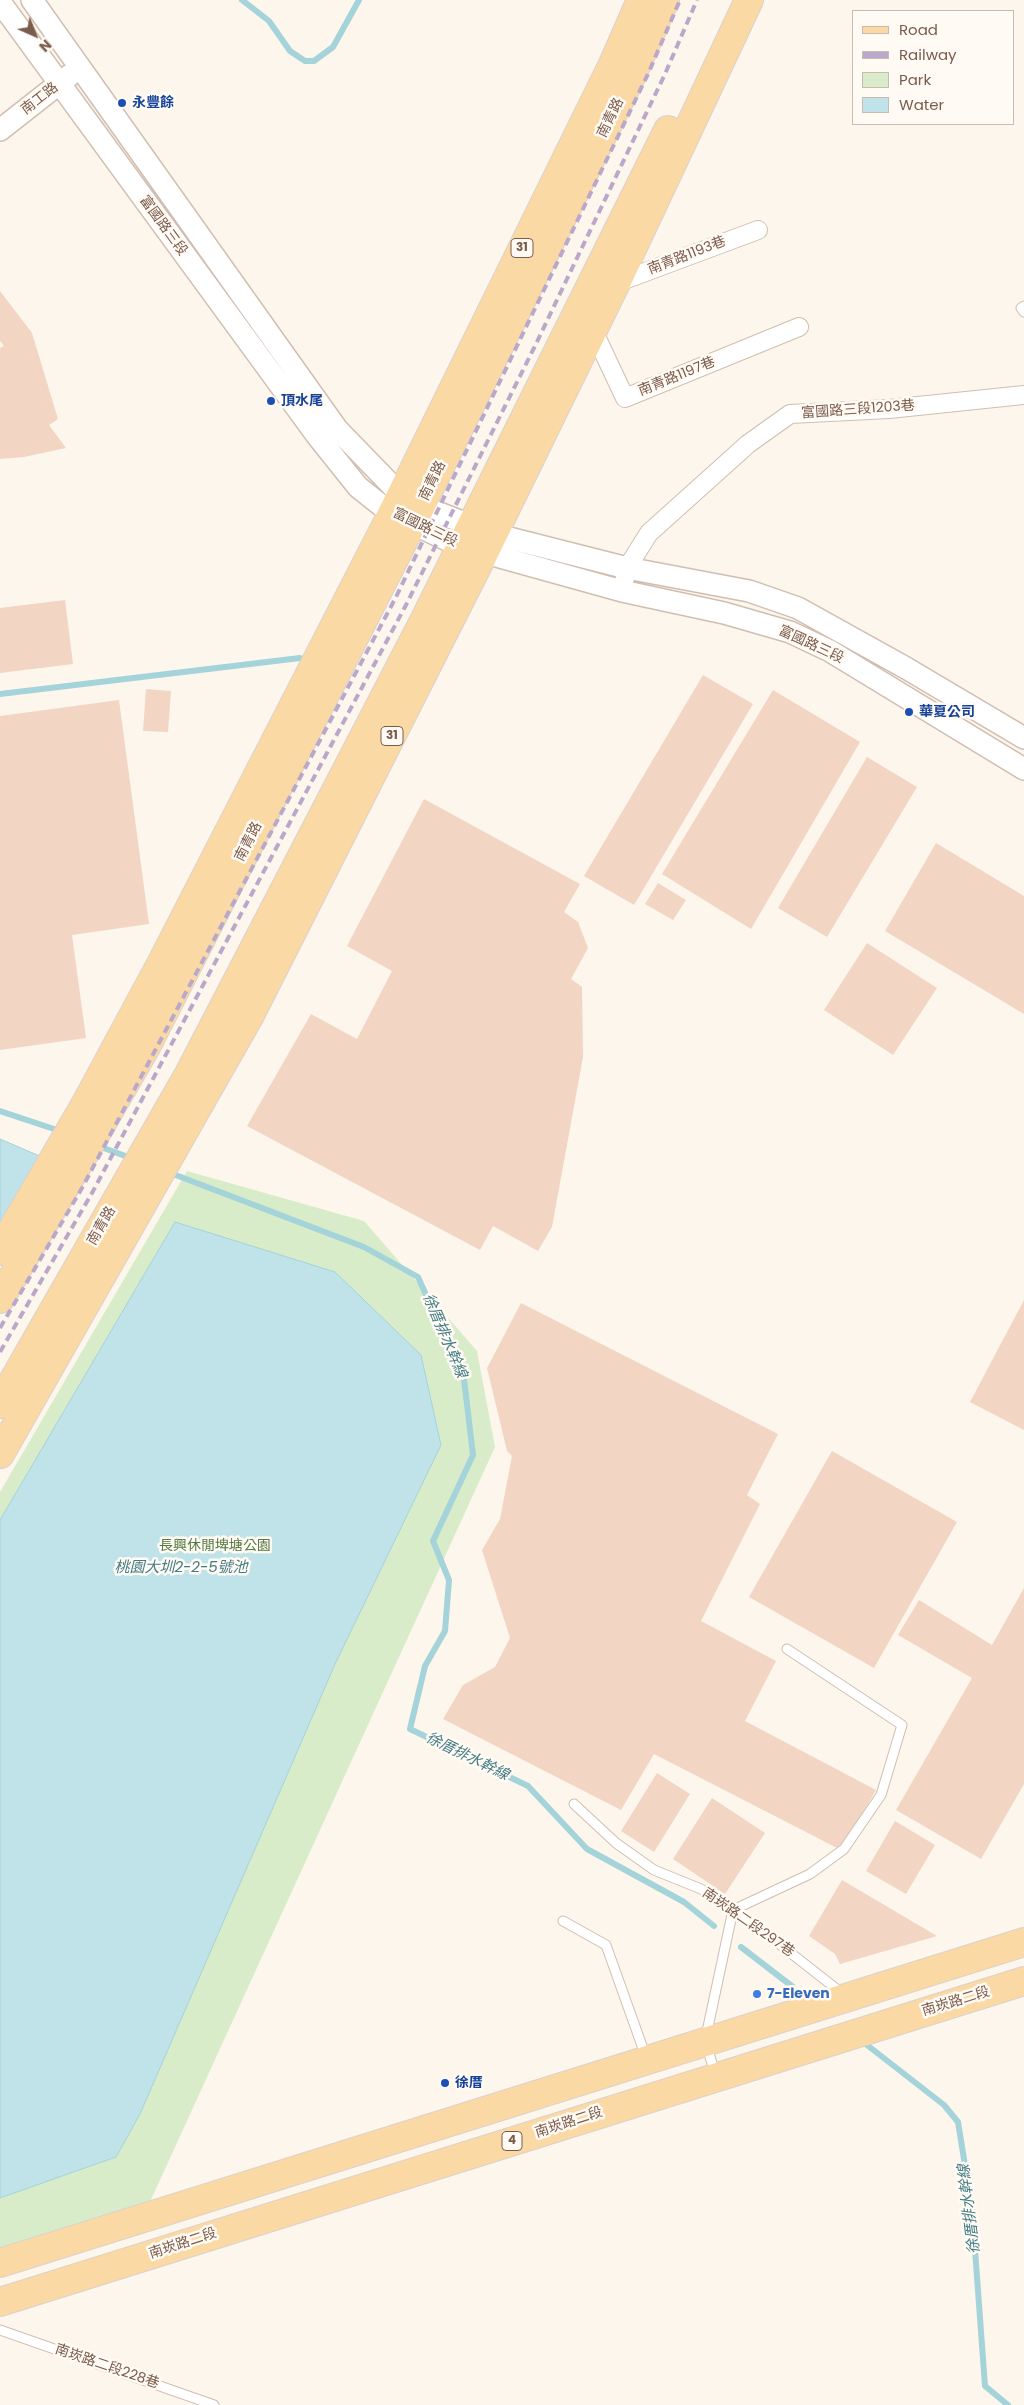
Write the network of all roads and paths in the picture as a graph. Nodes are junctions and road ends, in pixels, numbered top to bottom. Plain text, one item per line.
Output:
1 (32, 0) edge
2 (641, 0) edge
3 (665, 0) edge
4 (729, 0) edge
5 (749, 0) edge
6 (0, 2) edge
7 (79, 67) junction
8 (59, 84) junction
9 (0, 130) edge
10 (758, 230) dead end
11 (616, 283) junction
12 (1024, 306) edge
13 (1024, 312) edge
14 (799, 328) dead end
15 (593, 330) junction
16 (1024, 395) edge
17 (406, 510) junction
18 (477, 540) junction
19 (627, 568) junction
20 (622, 591) junction
21 (424, 621) junction
22 (398, 724) junction
23 (1016, 734) edge
24 (998, 754) junction
25 (1024, 769) edge
26 (191, 958) junction
27 (122, 1035) junction
28 (0, 1251) edge
29 (0, 1298) edge
30 (0, 1404) edge
31 (0, 1454) edge
32 (787, 1649) dead end
33 (574, 1804) dead end
34 (733, 1910) junction
35 (563, 1921) dead end
36 (1024, 1942) edge
37 (1024, 1981) edge
38 (847, 1997) junction
39 (705, 2041) junction
40 (647, 2060) junction
41 (716, 2076) junction
42 (0, 2263) edge
43 (0, 2302) edge
44 (0, 2330) edge
45 (214, 2405) edge

1 - 7 street, 富國路三段
2 - 17 main road, 31
3 - 17 main road, 南青路 / 31
4 - 18 main road, 南青路 / 31
5 - 11 main road, 31
6 - 8 street, 富國路三段
7 - 8 street, 南工路
7 - 17 street, 富國路三段
8 - 9 street, 南工路
8 - 17 street, 富國路三段
10 - 11 street, 南青路1193巷
11 - 15 main road, 31
12 - 13 lane
14 - 15 street, 南青路1197巷
15 - 18 main road, 31
16 - 19 street, 富國路三段1203巷
17 - 18 street, 富國路三段
17 - 26 main road, 南青路 / 31
17 - 27 main road, 31
18 - 19 street, 富國路三段
18 - 20 street, 富國路三段
18 - 21 main road, 南青路 / 31
18 - 22 main road, 31
19 - 20 street, 富國路三段1203巷
19 - 23 street, 富國路三段
20 - 24 street, 富國路三段
21 - 22 main road, 南青路
21 - 30 main road, 南青路 / 31
22 - 31 main road, 31
23 - 24 street
24 - 25 street, 富國路三段
26 - 27 main road, 南青路
26 - 29 main road, 南青路 / 31
27 - 28 main road, 31
32 - 34 lane
33 - 34 lane, 南崁路二段297巷
34 - 38 lane, 南崁路二段297巷
34 - 39 lane
35 - 40 lane
36 - 38 main road
37 - 41 main road, 南崁路二段 / 4
38 - 39 main road
39 - 40 main road
39 - 41 lane
40 - 42 main road
41 - 43 main road, 南崁路二段 / 4
44 - 45 lane, 南崁路二段228巷

